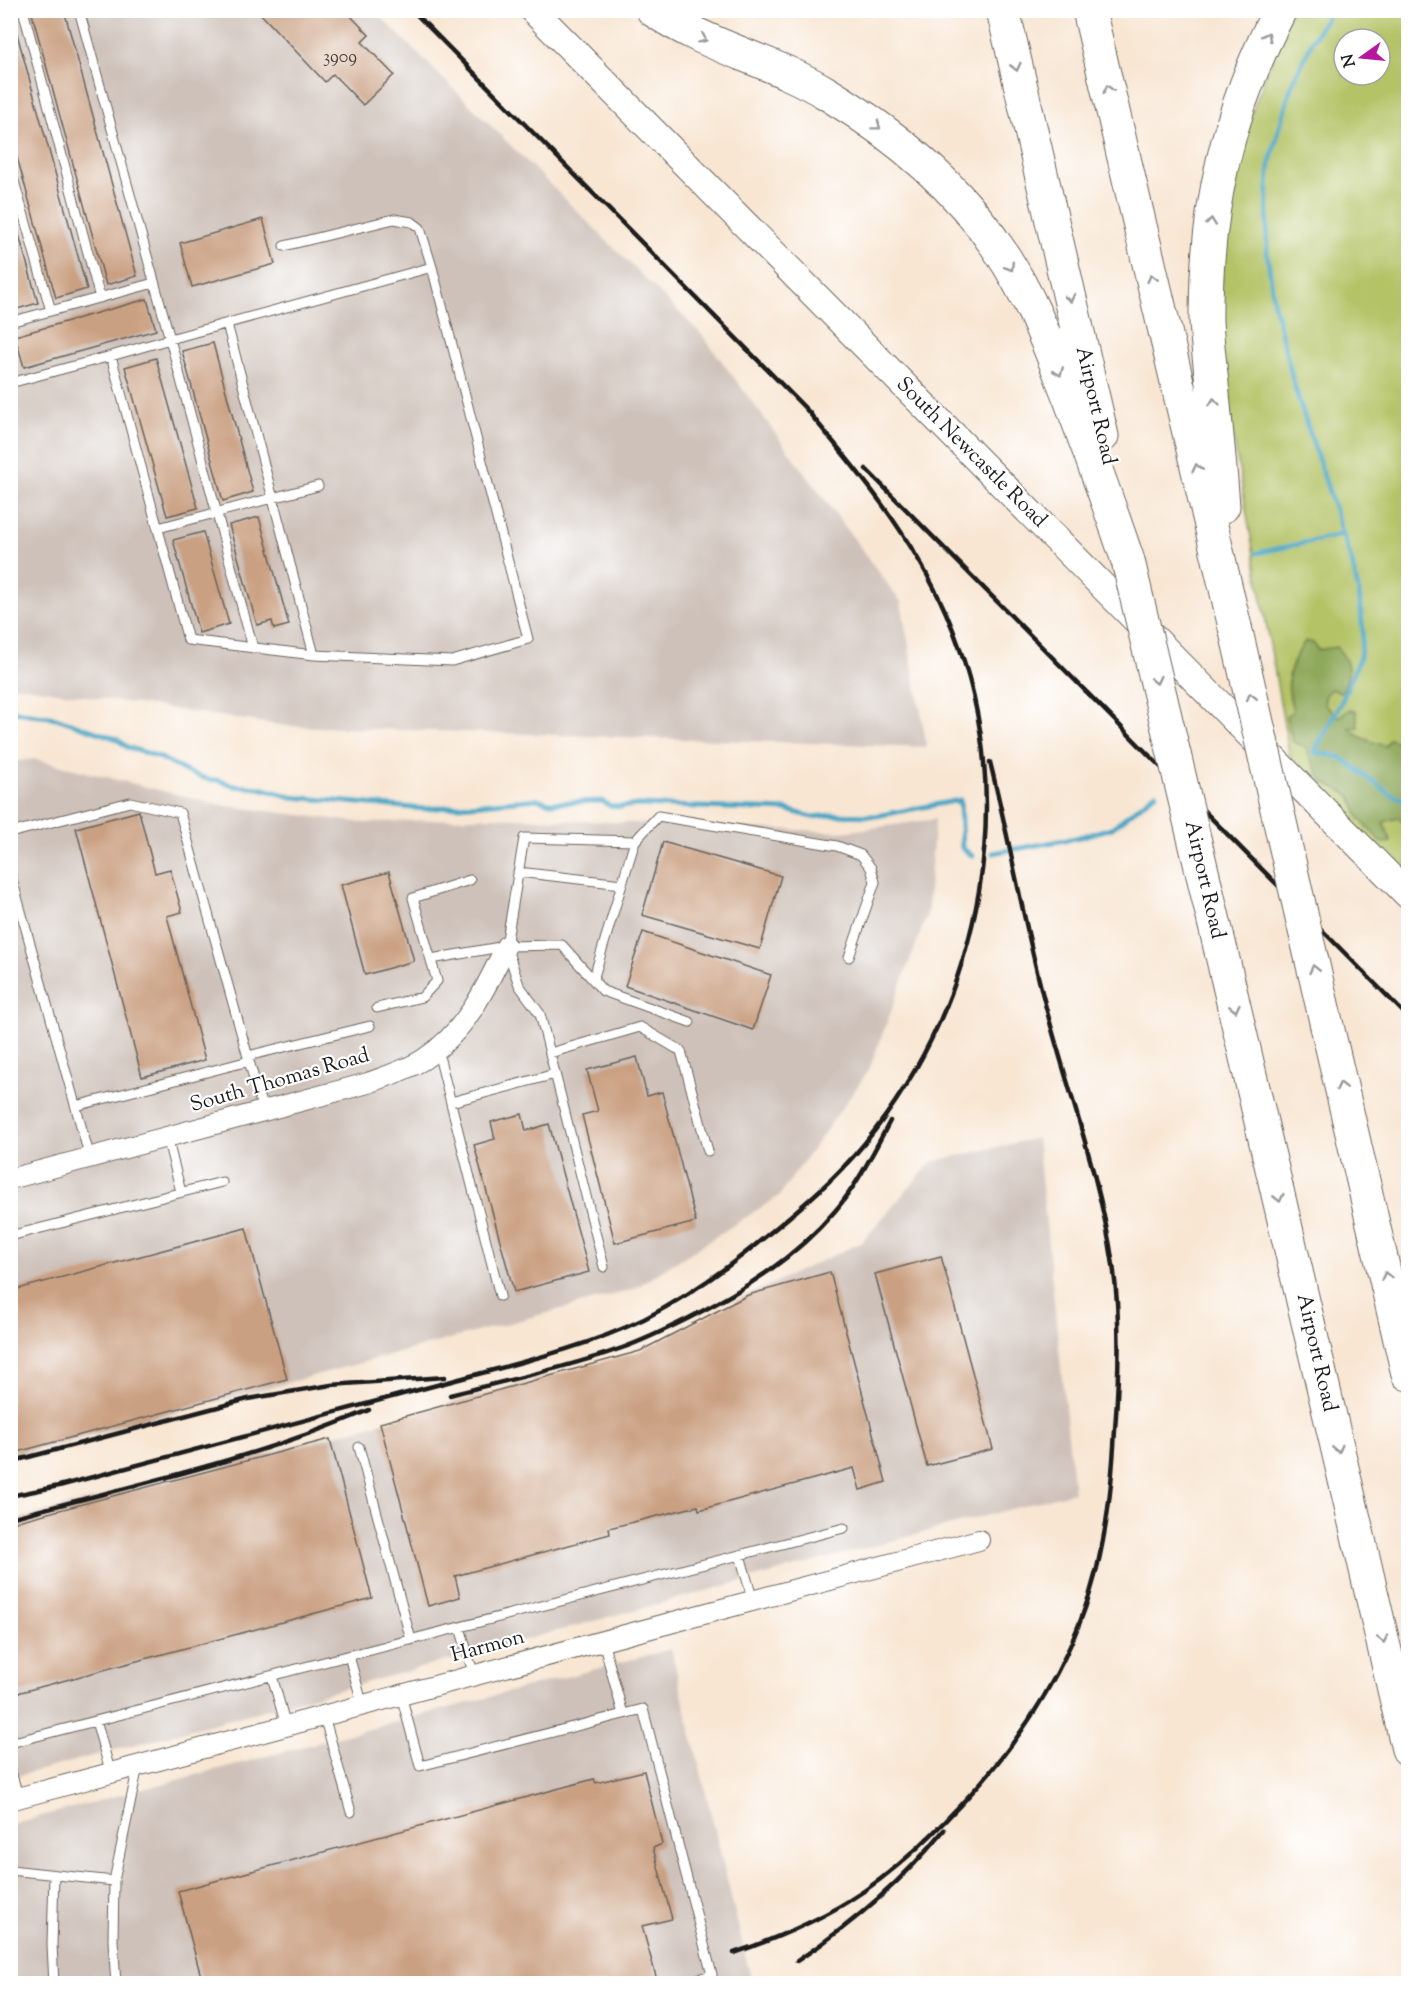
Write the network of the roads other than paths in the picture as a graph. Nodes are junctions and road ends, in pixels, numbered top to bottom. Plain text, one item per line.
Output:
1 (23, 10) edge
2 (79, 10) edge
3 (533, 10) edge
4 (652, 10) edge
5 (1003, 10) edge
6 (1089, 10) edge
7 (1280, 10) edge
8 (10, 167) edge
9 (284, 246) dead end
10 (432, 267) junction
11 (154, 283) junction
12 (100, 298) junction
13 (51, 311) junction
14 (10, 322) edge
15 (226, 324) junction
16 (170, 339) junction
17 (111, 356) junction
18 (11, 380) edge
19 (318, 486) dead end
20 (1111, 495) junction
21 (273, 498) junction
22 (217, 514) junction
23 (158, 528) junction
24 (1235, 627) junction
25 (253, 648) junction
26 (314, 655) junction
27 (10, 833) edge
28 (635, 841) junction
29 (10, 872) edge
30 (518, 872) junction
31 (470, 880) dead end
32 (622, 884) junction
33 (1408, 895) edge
34 (506, 946) junction
35 (849, 957) dead end
36 (430, 959) junction
37 (593, 980) junction
38 (377, 1008) dead end
39 (690, 1022) dead end
40 (370, 1026) dead end
41 (437, 1048) junction
42 (550, 1053) junction
43 (249, 1058) junction
44 (555, 1074) junction
45 (451, 1102) junction
46 (76, 1106) junction
47 (263, 1111) junction
48 (167, 1137) junction
49 (708, 1151) dead end
50 (90, 1158) junction
51 (10, 1179) edge
52 (222, 1182) dead end
53 (181, 1192) junction
54 (10, 1236) edge
55 (603, 1267) dead end
56 (500, 1296) dead end
57 (1408, 1374) edge
58 (359, 1447) dead end
59 (844, 1528) dead end
60 (979, 1540) dead end
61 (740, 1555) junction
62 (753, 1601) junction
63 (460, 1627) junction
64 (411, 1640) junction
65 (603, 1641) junction
66 (349, 1656) junction
67 (272, 1676) junction
68 (474, 1676) junction
69 (401, 1695) junction
70 (363, 1706) junction
71 (623, 1714) junction
72 (324, 1716) junction
73 (96, 1721) junction
74 (286, 1726) junction
75 (10, 1743) edge
76 (1408, 1749) edge
77 (138, 1766) junction
78 (10, 1769) edge
79 (111, 1774) junction
80 (15, 1799) edge
81 (351, 1812) dead end
82 (10, 1870) edge
83 (54, 1875) junction
84 (114, 1881) junction
85 (54, 1983) edge
86 (116, 1983) edge
87 (679, 1983) edge

1 - 12 lane
2 - 11 lane
3 - 33 street, South Newcastle Road
4 -> 20 highway
5 -> 20 highway, Airport Road
24 -> 6 highway
24 -> 7 highway
8 - 13 lane
9 - 10 lane
10 - 15 lane
10 - 26 lane
11 - 12 lane
11 - 16 lane
12 - 13 lane
13 - 14 lane
15 - 16 lane
15 - 21 lane
16 - 17 lane
16 - 22 lane
17 - 18 lane
17 - 23 lane
19 - 21 lane
20 -> 76 highway, Airport Road, bridge
21 - 22 lane
21 - 26 lane
22 - 23 lane
22 - 25 lane
23 - 25 lane
57 -> 24 highway, bridge
25 - 26 lane
27 - 43 lane
28 - 30 lane
28 - 32 lane
28 - 35 lane
29 - 46 lane
30 - 32 lane
30 - 34 lane
31 - 36 lane
32 - 37 lane
34 - 36 lane
34 - 37 lane
34 - 41 street, South Thomas Road
34 - 42 lane
36 - 38 lane
37 - 39 lane
40 - 43 lane
41 - 45 lane
41 - 47 street, South Thomas Road
42 - 44 lane
42 - 49 lane
43 - 46 lane
43 - 47 lane
44 - 45 lane
44 - 55 lane
45 - 56 lane
46 - 50 lane
47 - 48 street, South Thomas Road
48 - 50 street, South Thomas Road
48 - 53 lane
50 - 51 street, South Thomas Road
52 - 53 lane
53 - 54 lane
58 - 64 lane
59 - 61 lane
60 - 62 street, Harmon
61 - 62 lane
61 - 63 lane
62 - 65 street, Harmon
63 - 64 lane
63 - 68 lane
64 - 66 lane
65 - 68 street, Harmon
65 - 71 lane
66 - 67 lane
66 - 70 lane
67 - 73 lane
67 - 74 lane
68 - 69 street, Harmon
69 - 70 street, Harmon
69 - 71 lane
70 - 72 street, Harmon
71 - 87 lane
72 - 74 street, Harmon
72 - 81 lane
73 - 75 lane
73 - 79 lane
74 - 77 street, Harmon
77 - 79 street, Harmon
77 - 84 lane
78 - 80 lane
79 - 80 street, Harmon
82 - 83 lane
83 - 84 lane
83 - 85 lane
84 - 86 lane

